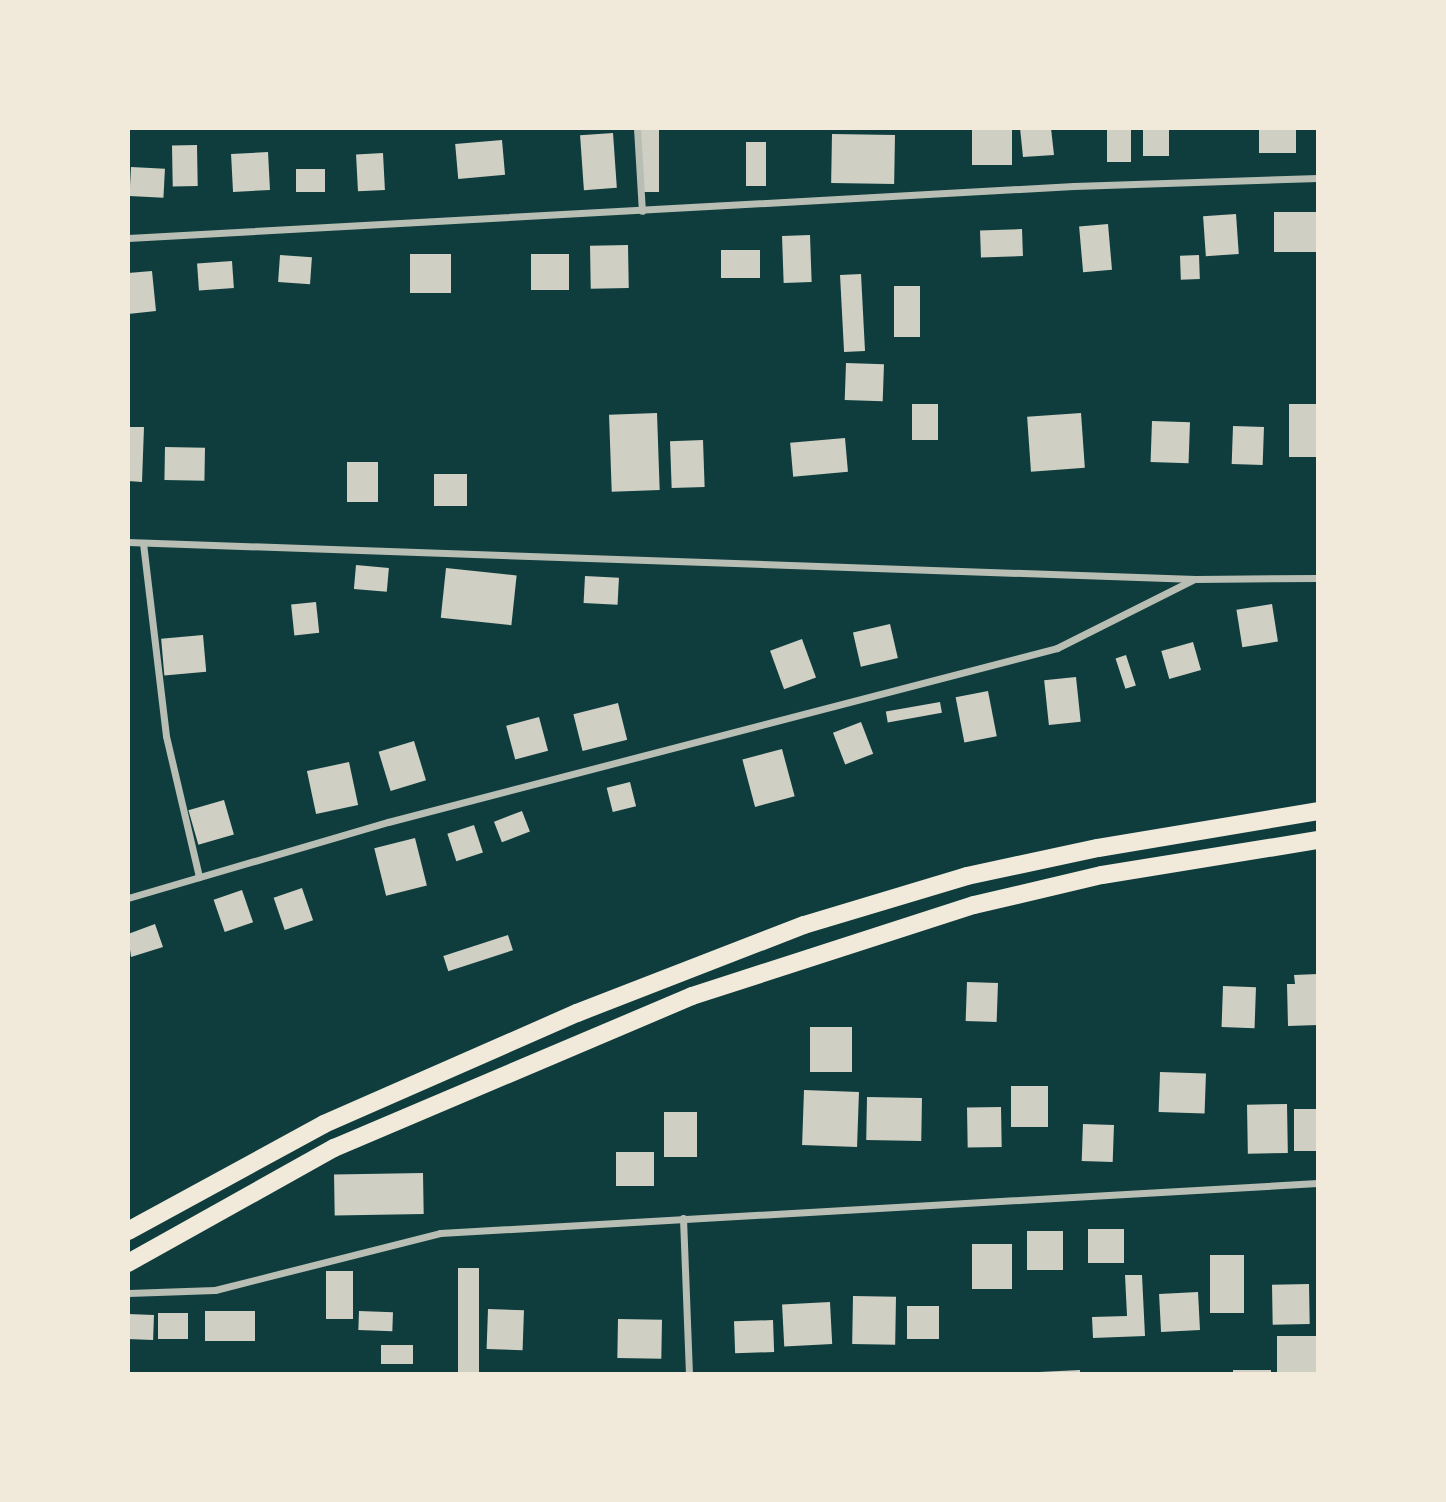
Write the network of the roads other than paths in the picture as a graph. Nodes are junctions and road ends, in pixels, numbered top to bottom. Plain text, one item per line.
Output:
1 (636, 128) edge
2 (1318, 178) edge
3 (642, 211) junction
4 (128, 238) edge
5 (128, 542) edge
6 (143, 542) junction
7 (1318, 578) edge
8 (1195, 579) junction
9 (1318, 811) edge
10 (1318, 840) edge
11 (200, 877) junction
12 (128, 898) edge
13 (1318, 1184) edge
14 (683, 1218) junction
15 (128, 1231) edge
16 (128, 1263) edge
17 (128, 1293) edge
18 (689, 1374) edge

1 - 3 street
2 - 3 street
3 - 4 street
5 - 6 street
6 - 8 street
6 - 11 street
7 - 8 street
8 - 11 street
9 - 15 main road
10 - 16 main road
11 - 12 street
13 - 14 street
14 - 17 street
14 - 18 street

